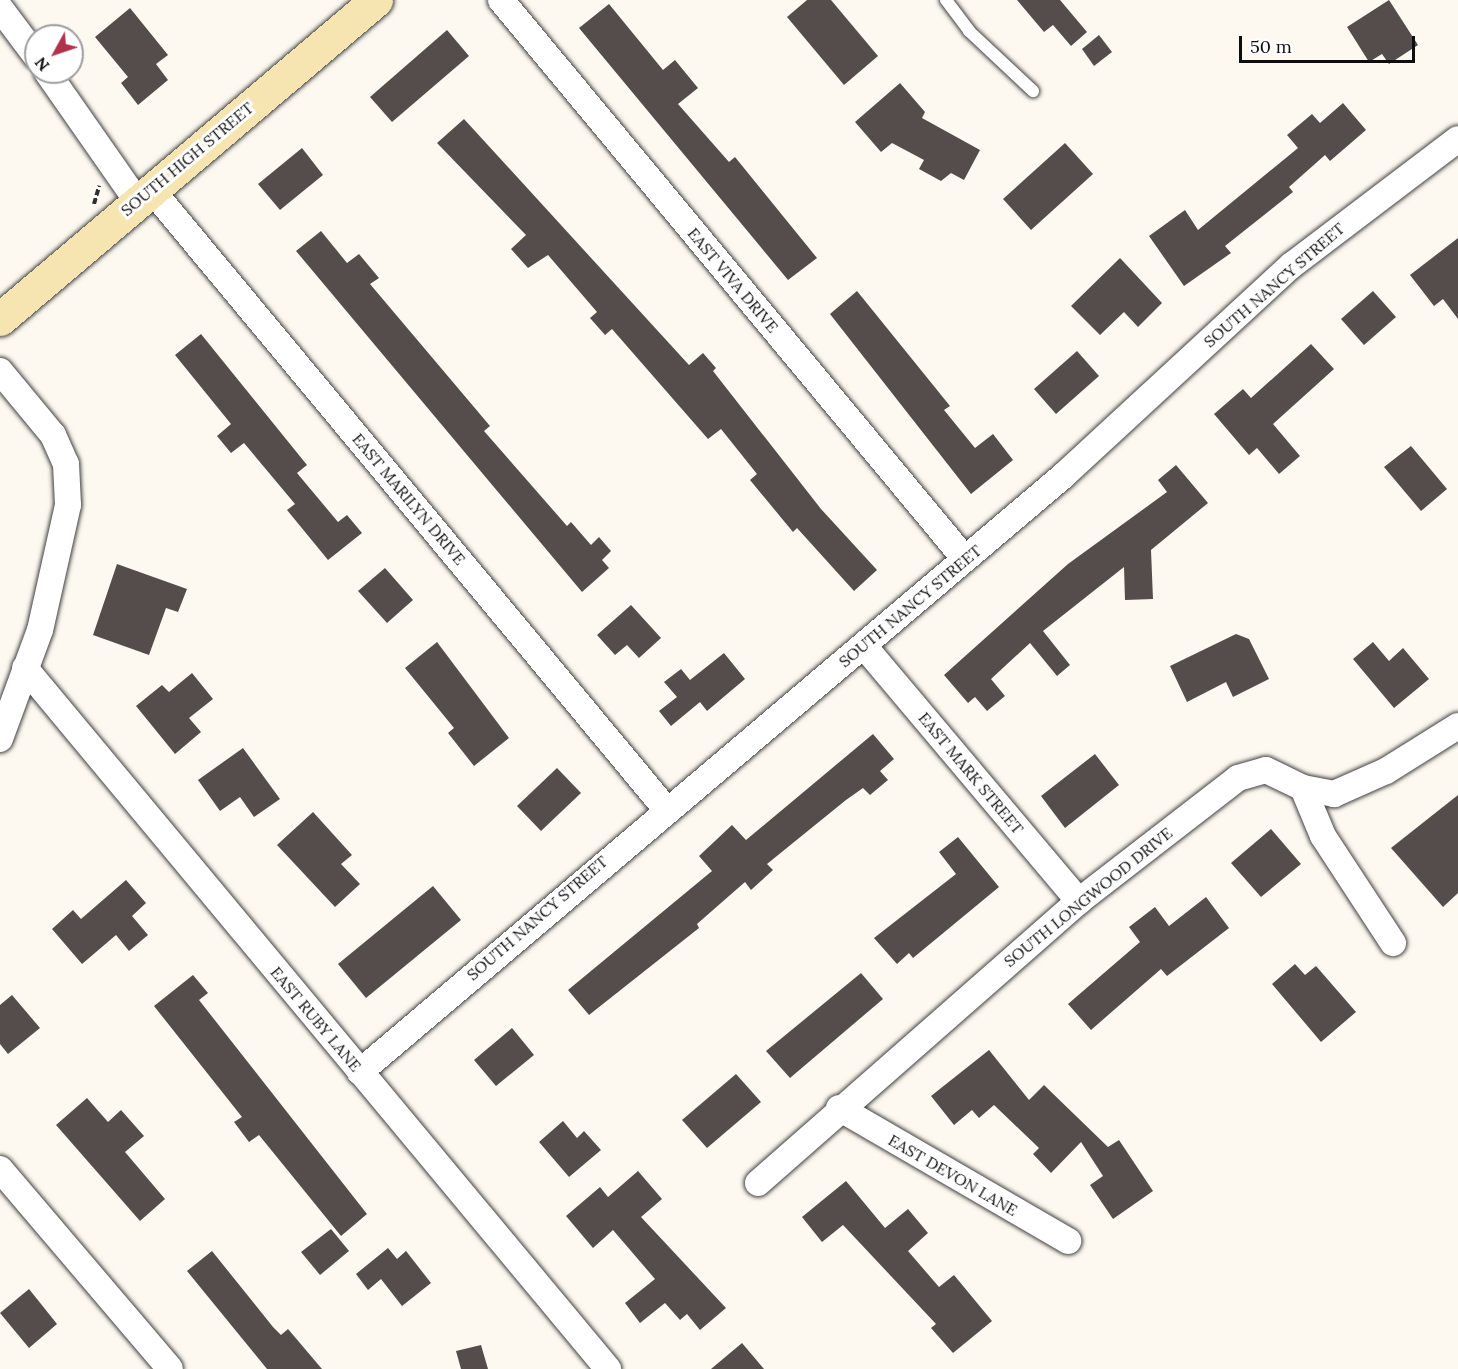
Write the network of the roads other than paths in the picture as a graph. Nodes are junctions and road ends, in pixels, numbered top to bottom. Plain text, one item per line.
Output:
1 (376, 0) edge
2 (501, 0) edge
3 (946, 0) edge
4 (0, 8) edge
5 (24, 40) edge
6 (56, 84) edge
7 (1033, 91) dead end
8 (1458, 139) edge
9 (144, 195) junction
10 (0, 319) edge
11 (0, 371) edge
12 (965, 559) junction
13 (864, 646) junction
14 (25, 668) junction
15 (1458, 726) edge
16 (0, 739) edge
17 (1303, 788) junction
18 (666, 809) junction
19 (1078, 901) junction
20 (1393, 943) dead end
21 (360, 1072) junction
22 (839, 1108) junction
23 (0, 1169) edge
24 (758, 1183) dead end
25 (1068, 1241) dead end
26 (170, 1369) edge
27 (608, 1369) edge

1 - 9 street, SOUTH HIGH STREET
2 - 12 street, EAST VIVA DRIVE
3 - 7 lane
4 - 5 street
6 - 9 street, EAST MARILYN DRIVE
8 - 12 street, SOUTH NANCY STREET
9 - 10 street, SOUTH HIGH STREET
9 - 18 street, EAST MARILYN DRIVE
11 - 14 street
12 - 13 street, SOUTH NANCY STREET
13 - 18 street, SOUTH NANCY STREET
13 - 19 street, EAST MARK STREET
14 - 16 street
14 - 21 street, EAST RUBY LANE
15 - 17 street, SOUTH LONGWOOD DRIVE
17 - 19 street, SOUTH LONGWOOD DRIVE
17 - 20 street
18 - 21 street, SOUTH NANCY STREET
19 - 22 street, SOUTH LONGWOOD DRIVE
21 - 27 street, EAST RUBY LANE
22 - 24 street, SOUTH LONGWOOD DRIVE
22 - 25 street, EAST DEVON LANE
23 - 26 street

